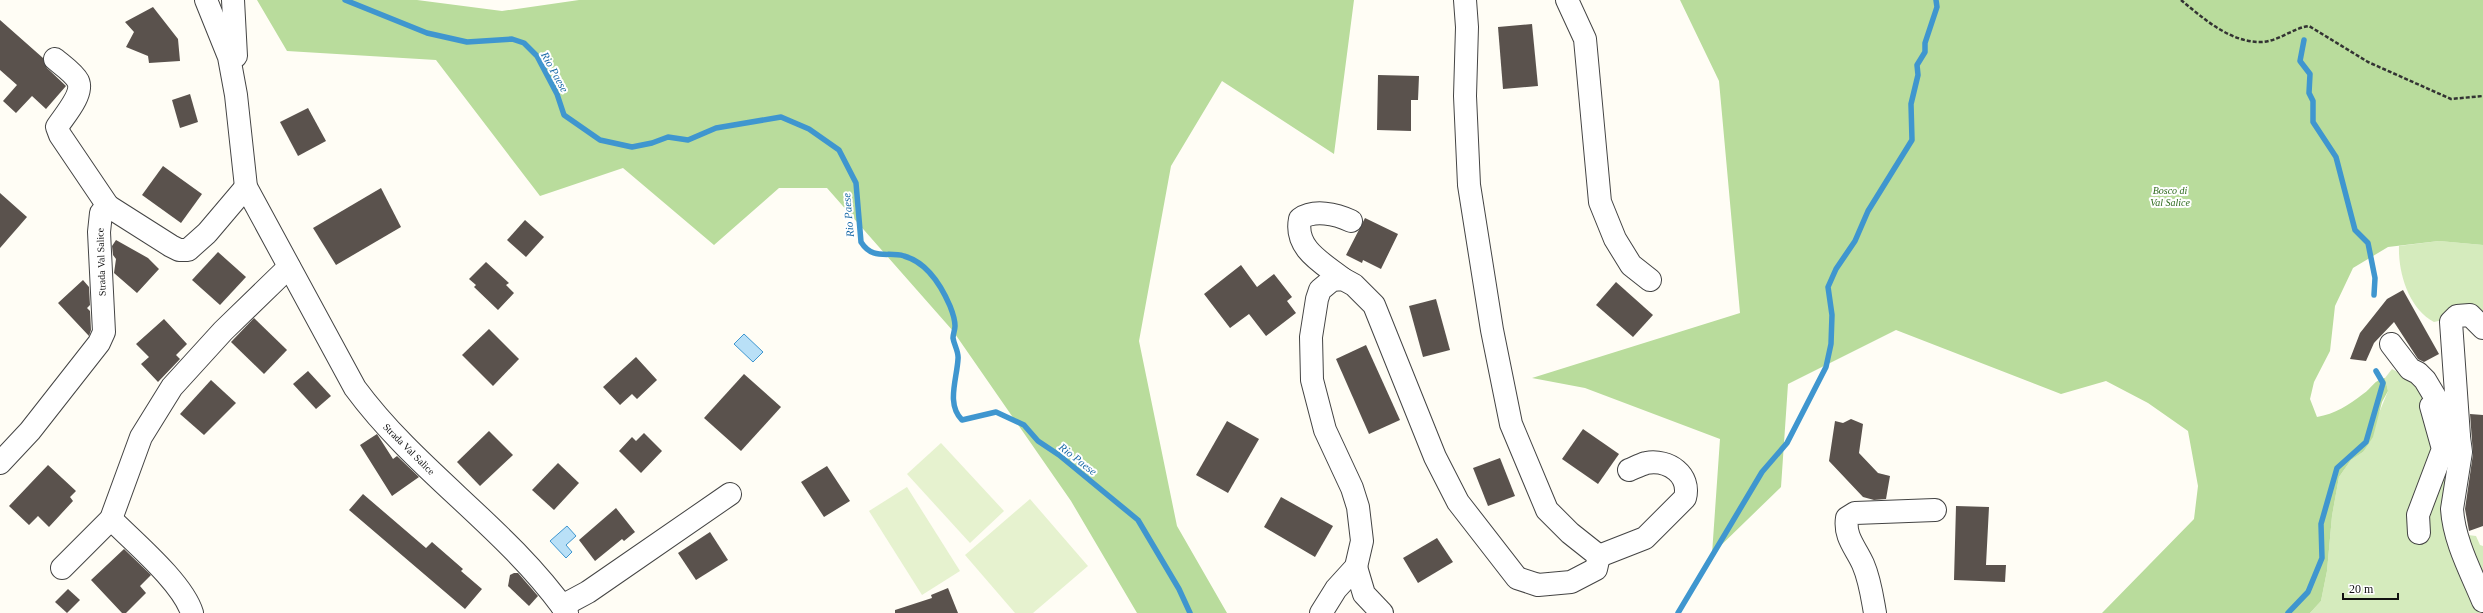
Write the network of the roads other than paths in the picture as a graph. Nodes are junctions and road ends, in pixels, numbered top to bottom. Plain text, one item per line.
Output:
1 (206, 0) edge
2 (233, 0) edge
3 (1465, 0) edge
4 (1567, 0) edge
5 (55, 59) dead end
6 (236, 96) junction
7 (246, 187) junction
8 (108, 206) junction
9 (1351, 221) dead end
10 (289, 267) junction
11 (1342, 279) junction
12 (1650, 280) dead end
13 (2483, 328) edge
14 (2391, 344) dead end
15 (2441, 408) junction
16 (2459, 437) junction
17 (0, 463) edge
18 (1628, 470) dead end
19 (730, 494) dead end
20 (1935, 510) dead end
21 (111, 519) junction
22 (2419, 533) dead end
23 (1599, 556) junction
24 (1356, 567) junction
25 (62, 568) dead end
26 (2483, 601) edge
27 (564, 609) edge
28 (192, 613) edge
29 (1321, 613) edge
30 (1382, 613) edge
31 (1875, 613) edge

1 - 6 street, Strada Val Salice
2 - 6 street
3 - 23 street
4 - 12 street
5 - 8 street
6 - 7 street, Strada Val Salice
7 - 8 street
7 - 10 street, Strada Val Salice
8 - 17 street, Strada Val Salice
9 - 11 street
10 - 21 street
10 - 27 street, Strada Val Salice
11 - 23 street
11 - 24 street
13 - 16 street
14 - 15 street
15 - 16 street
15 - 22 street
16 - 26 street
18 - 23 street
19 - 27 street, Strada Val Salice
20 - 31 street
21 - 25 street
21 - 28 street
24 - 29 street
24 - 30 street

